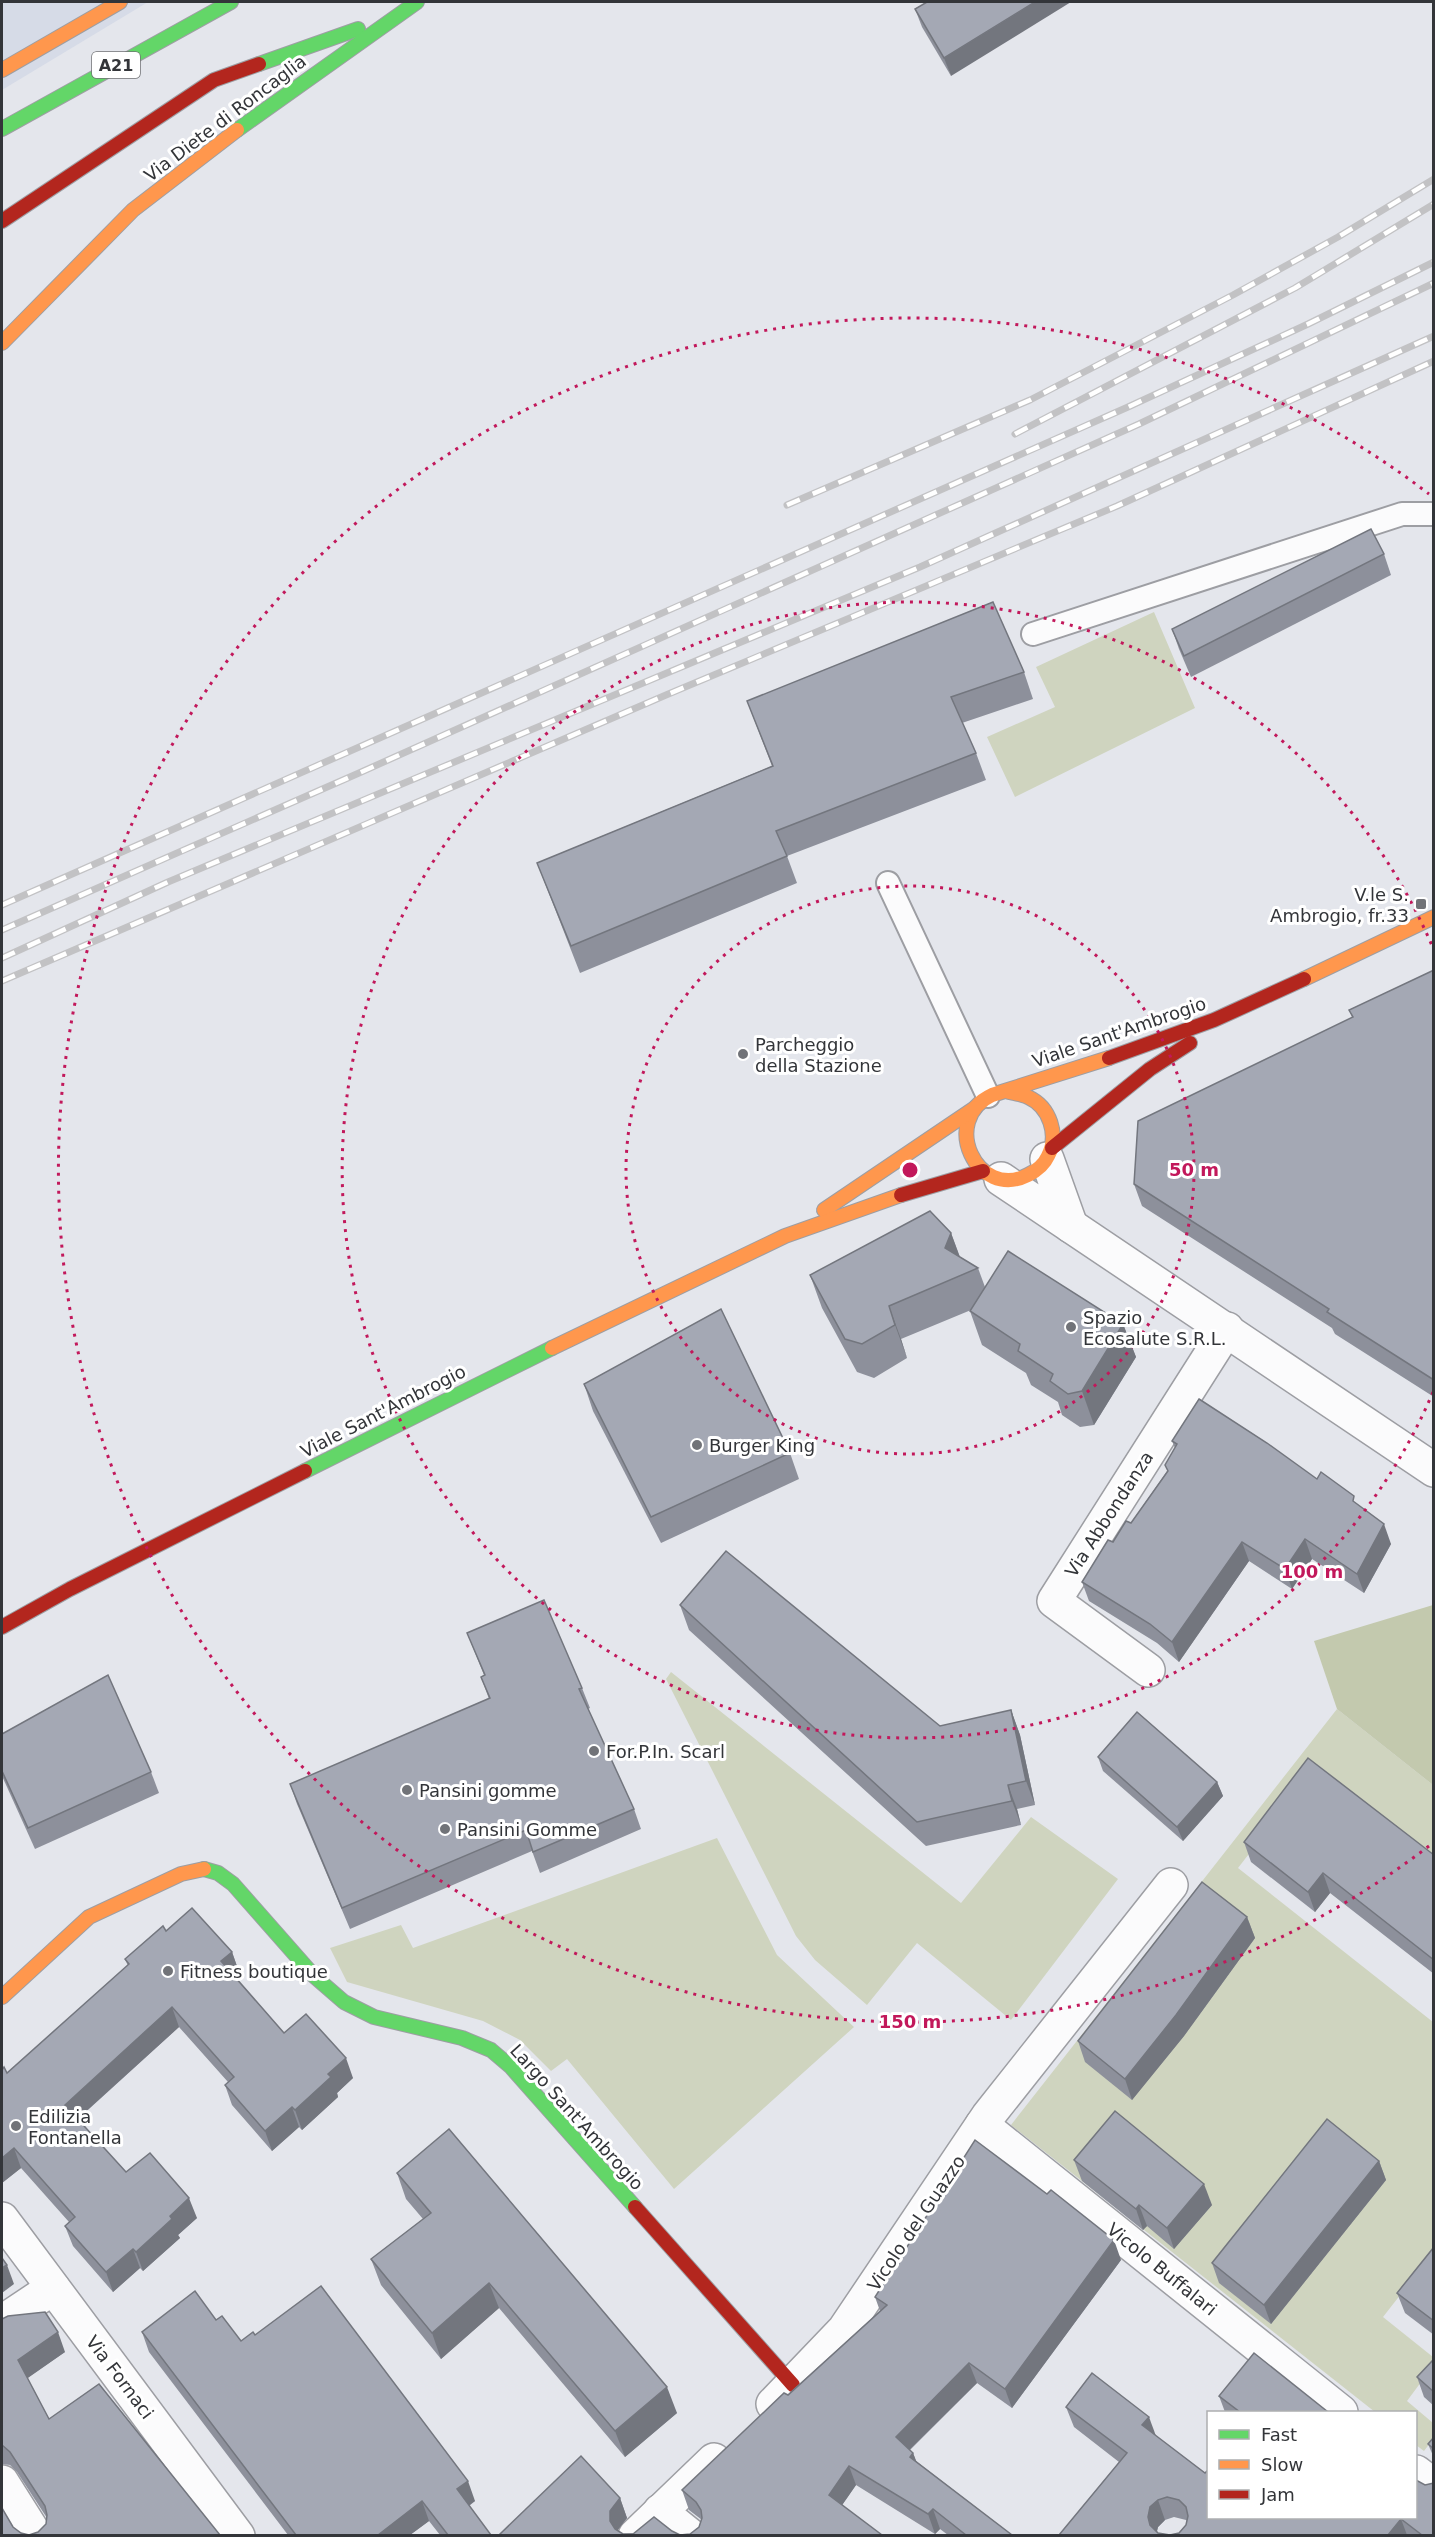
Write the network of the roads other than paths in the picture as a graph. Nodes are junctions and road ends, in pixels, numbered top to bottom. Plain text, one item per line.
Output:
1 (120, 2) edge
2 (231, 2) edge
3 (417, 2) edge
4 (391, 18) junction
5 (2, 70) edge
6 (2, 129) edge
7 (2, 220) edge
8 (2, 343) edge
9 (1434, 514) edge
10 (1033, 634) dead end
11 (888, 883) dead end
12 (1434, 917) edge
13 (1244, 1007) junction
14 (990, 1098) junction
15 (1049, 1154) junction
16 (992, 1175) junction
17 (1071, 1226) junction
18 (785, 1236) junction
19 (1227, 1329) junction
20 (1434, 1470) edge
21 (2, 1627) edge
22 (1148, 1670) dead end
23 (1171, 1885) dead end
24 (2, 1997) edge
25 (982, 2125) junction
26 (2, 2219) edge
27 (53, 2288) junction
28 (2, 2322) edge
29 (793, 2385) junction
30 (1340, 2411) edge
31 (1417, 2473) edge
32 (2, 2482) edge
33 (1434, 2486) edge
34 (660, 2511) junction
35 (36, 2535) edge
36 (238, 2535) edge
37 (635, 2535) edge
38 (691, 2535) edge

1 - 5 main road
2 - 6 main road, A21
3 - 4 main road, Via Diete di Roncaglia
4 - 7 main road
4 - 8 main road, Via Diete di Roncaglia
9 - 10 lane
11 - 14 lane
12 - 13 main road, Viale Sant'Ambrogio
13 - 14 main road, Viale Sant'Ambrogio
13 - 15 main road, Viale Sant'Ambrogio
14 - 15 main road, Viale Sant'Ambrogio
14 - 16 main road
14 - 18 main road, Viale Sant'Ambrogio
15 - 16 main road, Viale Sant'Ambrogio
15 - 17 street
16 - 17 street
16 - 18 main road, Viale Sant'Ambrogio
17 - 19 street
18 - 21 main road, Viale Sant'Ambrogio
19 - 20 street
19 - 22 street, Via Abbondanza
23 - 25 street, Vicolo del Guazzo
24 - 29 main road, Largo Sant'Ambrogio
25 - 29 street, Vicolo del Guazzo
25 - 30 street, Vicolo Buffalari
26 - 27 street, Via Fornaci
27 - 28 street
27 - 36 street, Via Fornaci
29 - 34 street, Vicolo del Guazzo
31 - 33 street
32 - 35 street
34 - 37 street, Vicolo del Guazzo
34 - 38 street

